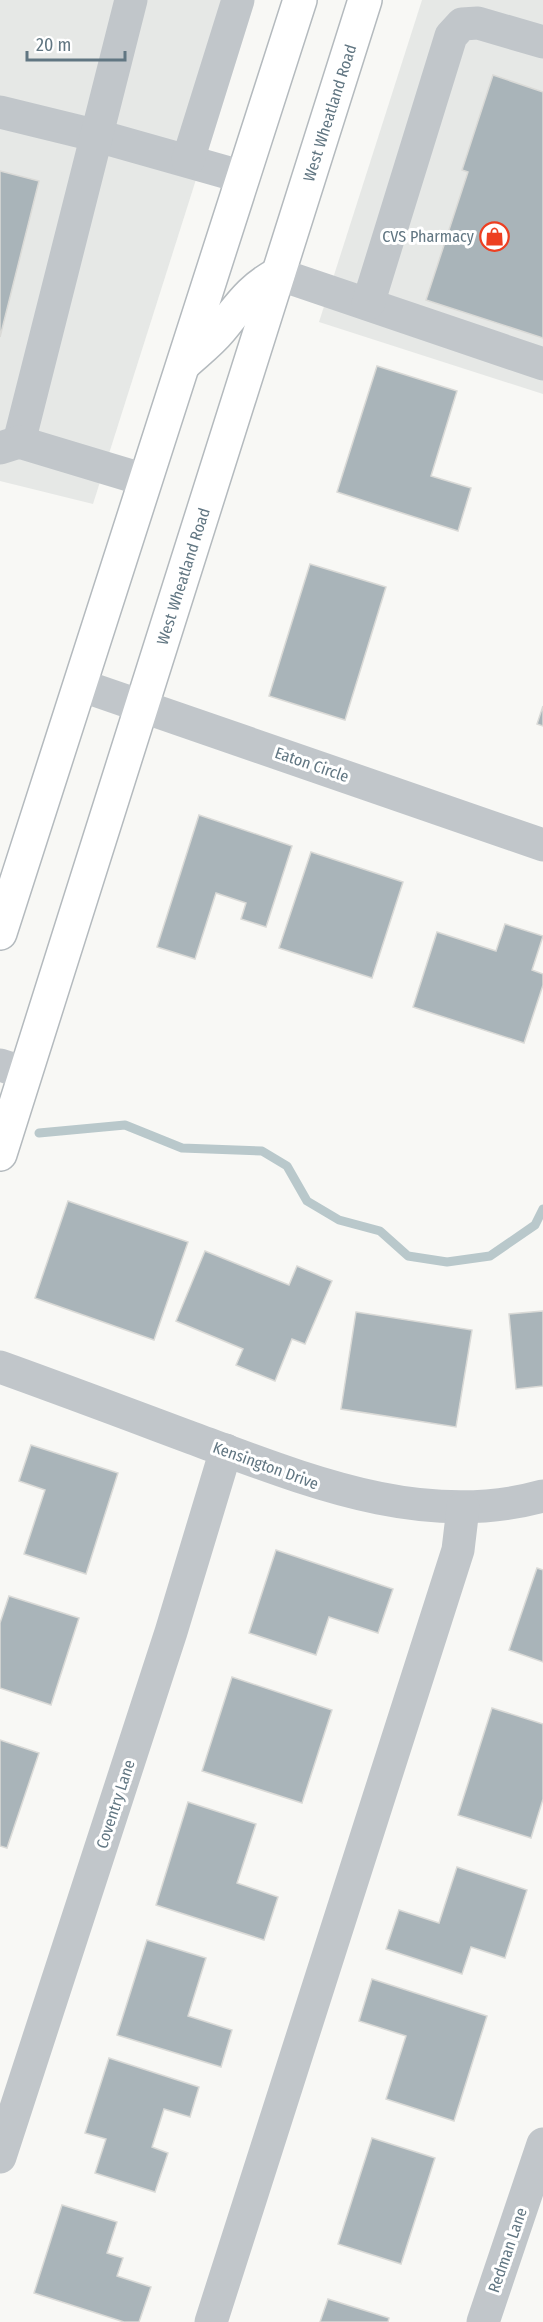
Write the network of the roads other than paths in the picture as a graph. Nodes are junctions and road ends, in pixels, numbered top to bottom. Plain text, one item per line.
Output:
1 (131, 0) edge
2 (238, 0) edge
3 (300, 0) edge
4 (365, 0) edge
5 (543, 42) edge
6 (0, 112) edge
7 (98, 136) junction
8 (188, 160) junction
9 (243, 177) junction
10 (278, 274) junction
11 (368, 304) junction
12 (543, 364) edge
13 (183, 365) junction
14 (9, 445) edge
15 (145, 480) junction
16 (80, 685) junction
17 (142, 705) junction
18 (543, 845) edge
19 (0, 933) edge
20 (13, 1069) edge
21 (0, 1154) edge
22 (0, 1367) edge
23 (226, 1450) junction
24 (543, 1496) edge
25 (463, 1508) junction
26 (543, 2144) edge
27 (0, 2157) edge
28 (212, 2322) edge
29 (483, 2322) edge

1 - 7 street
2 - 8 street
3 - 9 main road
4 - 10 main road, West Wheatland Road
5 - 11 street
6 - 7 street
7 - 8 street
7 - 14 street
8 - 9 street
9 - 13 main road
10 - 11 street
10 - 13 main road
10 - 17 main road, West Wheatland Road
11 - 12 street
13 - 15 main road
14 - 15 street
15 - 16 main road
16 - 17 street, Eaton Circle
16 - 19 main road
17 - 18 street, Eaton Circle
17 - 20 main road, West Wheatland Road
20 - 21 main road, West Wheatland Road
22 - 23 street, Kensington Drive
23 - 25 street, Kensington Drive
23 - 27 street, Coventry Lane
24 - 25 street, Kensington Drive
25 - 28 street
26 - 29 street, Redman Lane

